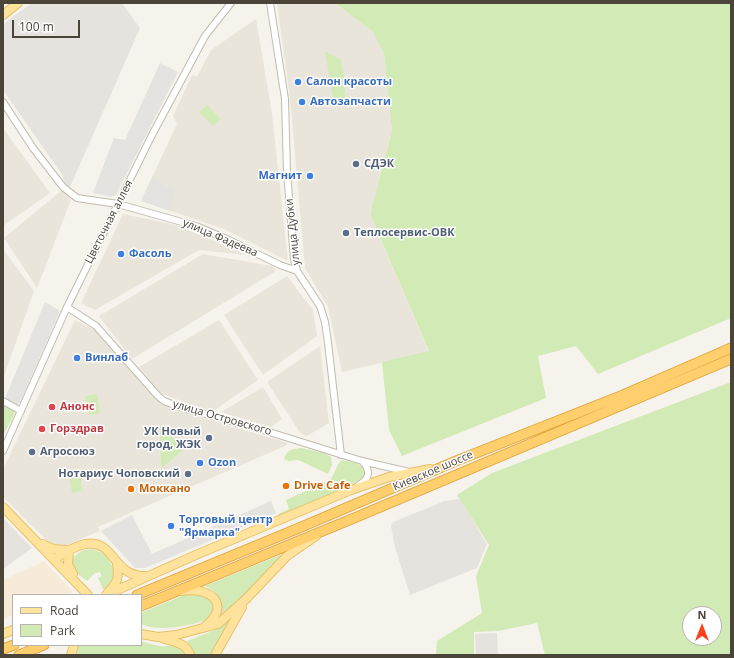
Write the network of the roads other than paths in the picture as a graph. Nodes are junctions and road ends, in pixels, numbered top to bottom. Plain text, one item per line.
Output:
1 (18, 3) edge
2 (232, 3) edge
3 (270, 3) edge
4 (3, 15) edge
5 (3, 102) edge
6 (118, 204) junction
7 (297, 271) junction
8 (67, 307) junction
9 (731, 348) edge
10 (731, 359) edge
11 (3, 401) edge
12 (21, 411) junction
13 (3, 451) edge
14 (341, 454) junction
15 (362, 461) junction
16 (456, 461) junction
17 (410, 472) junction
18 (352, 490) junction
19 (3, 507) edge
20 (328, 528) junction
21 (35, 539) junction
22 (69, 550) junction
23 (54, 559) junction
24 (117, 563) junction
25 (148, 576) junction
26 (86, 592) edge
27 (106, 594) edge
28 (107, 594) edge
29 (138, 594) edge
30 (169, 594) junction
31 (246, 599) junction
32 (142, 606) edge
33 (196, 631) junction
34 (142, 634) edge
35 (158, 636) junction
36 (42, 646) edge
37 (19, 655) edge
38 (190, 655) edge
39 (214, 655) edge

1 - 4 main road
2 - 6 street, Цветочная аллея
3 - 7 street, улица Дубки
5 - 6 street, улица Фадеева
6 - 7 street, улица Фадеева
6 - 8 street, Цветочная аллея
7 - 14 street, улица Дубки
8 - 12 street, Цветочная аллея
8 - 14 street, улица Островского
9 - 16 highway, Киевское шоссе
10 - 20 highway, Киевское шоссе
11 - 12 street
12 - 13 street, Цветочная аллея
14 - 15 street
15 - 17 street
15 - 18 street
16 - 17 main road
16 - 29 highway, Киевское шоссе
17 - 18 main road
18 - 25 main road
19 - 21 main road
20 - 30 highway, Киевское шоссе
20 - 31 main road
21 - 22 main road
21 - 23 main road
22 - 23 main road
22 - 24 main road
22 - 26 main road
23 - 26 main road
24 - 25 main road
24 - 27 main road
25 - 28 main road
30 - 32 highway, Киевское шоссе
30 - 33 main road
31 - 33 main road
31 - 39 main road
33 - 35 main road
34 - 35 main road
35 - 38 main road
36 - 37 highway

